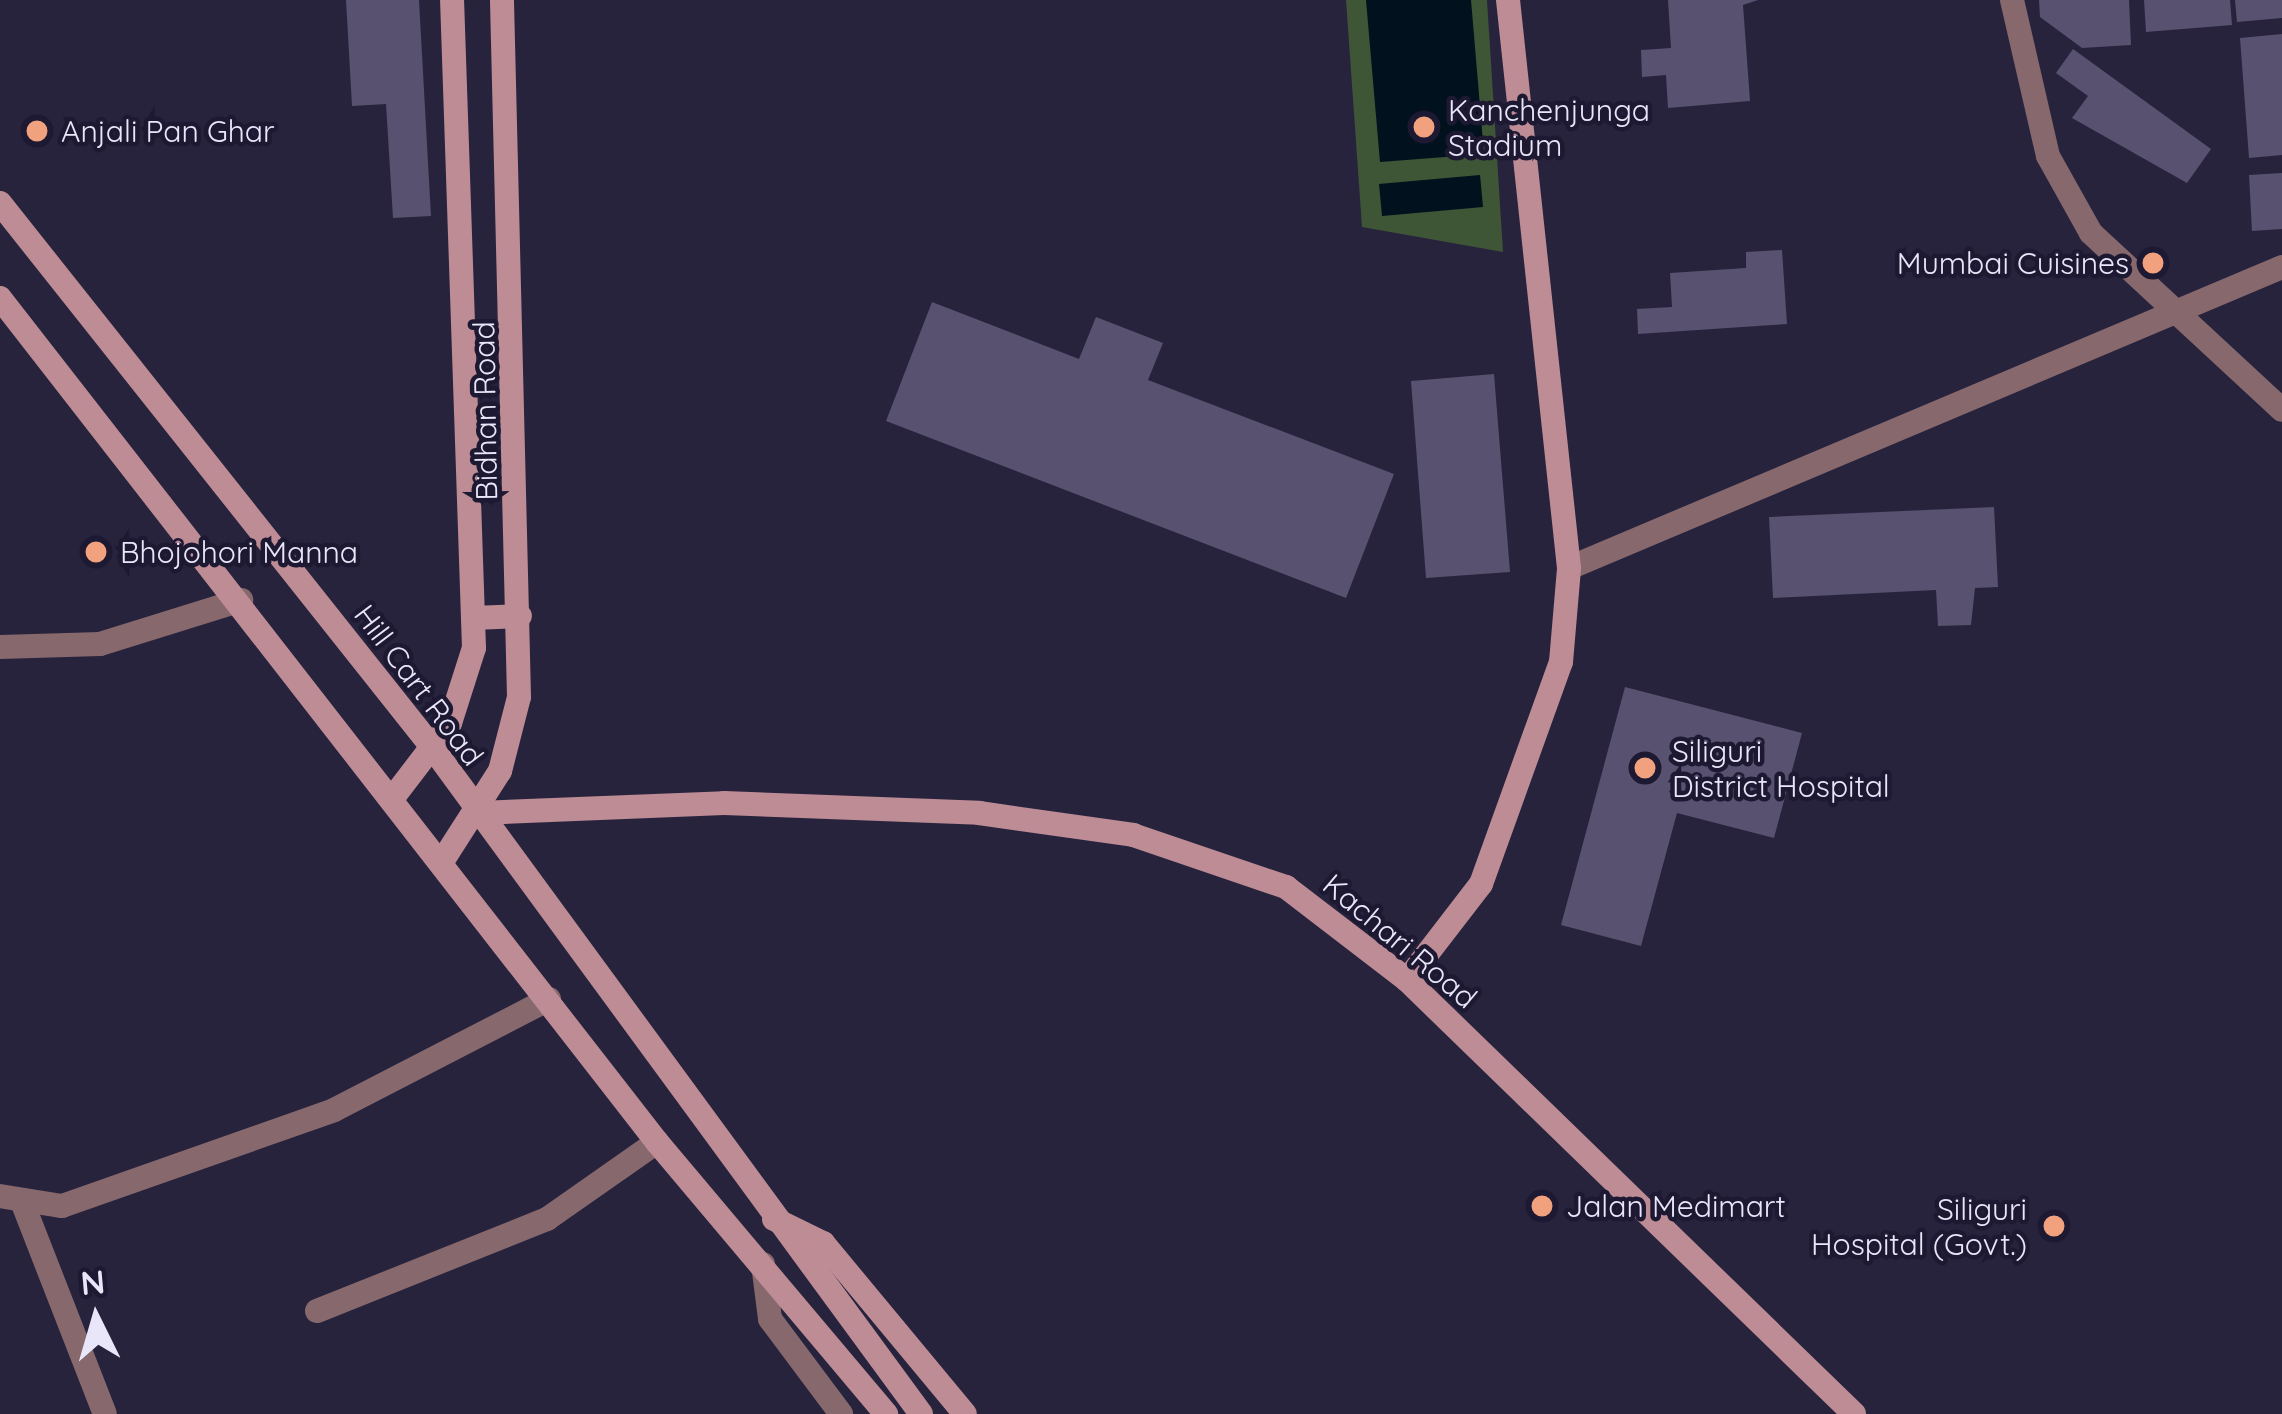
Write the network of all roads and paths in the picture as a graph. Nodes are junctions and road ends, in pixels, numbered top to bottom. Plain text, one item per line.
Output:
1 (452, 0) edge
2 (502, 0) edge
3 (1508, 0) edge
4 (2012, 0) edge
5 (0, 203) edge
6 (2282, 268) edge
7 (0, 298) edge
8 (2165, 313) junction
9 (2282, 410) edge
10 (1569, 568) junction
11 (241, 600) junction
12 (520, 616) junction
13 (473, 618) junction
14 (0, 647) edge
15 (432, 747) junction
16 (395, 795) junction
17 (478, 813) junction
18 (443, 860) junction
19 (1407, 980) junction
20 (549, 999) junction
21 (657, 1142) junction
22 (12, 1200) edge
23 (771, 1217) junction
24 (763, 1264) junction
25 (317, 1311) dead end
26 (832, 1411) edge
27 (105, 1414) edge
28 (886, 1414) edge
29 (921, 1414) edge
30 (965, 1414) edge
31 (1855, 1414) edge

1 - 13 main road, Bidhan Road
2 - 12 main road, Bidhan Road
3 - 10 main road
4 - 8 street
5 - 15 main road, Hill Cart Road
6 - 8 street
7 - 11 main road
8 - 9 street
8 - 10 street
10 - 19 main road
11 - 14 street
11 - 16 main road
12 - 13 main road
12 - 17 main road, Bidhan Road
13 - 15 main road, Bidhan Road
15 - 16 main road, Bidhan Road
15 - 17 main road, Hill Cart Road
16 - 18 main road
17 - 18 main road, Bidhan Road
17 - 19 main road, Kachari Road
17 - 23 main road, Hill Cart Road
18 - 20 main road
19 - 31 main road, Kachari Road
20 - 21 main road
20 - 22 street
21 - 24 main road
21 - 25 street
22 - 27 street
23 - 29 main road, Hill Cart Road
23 - 30 main road
24 - 26 street
24 - 28 main road

